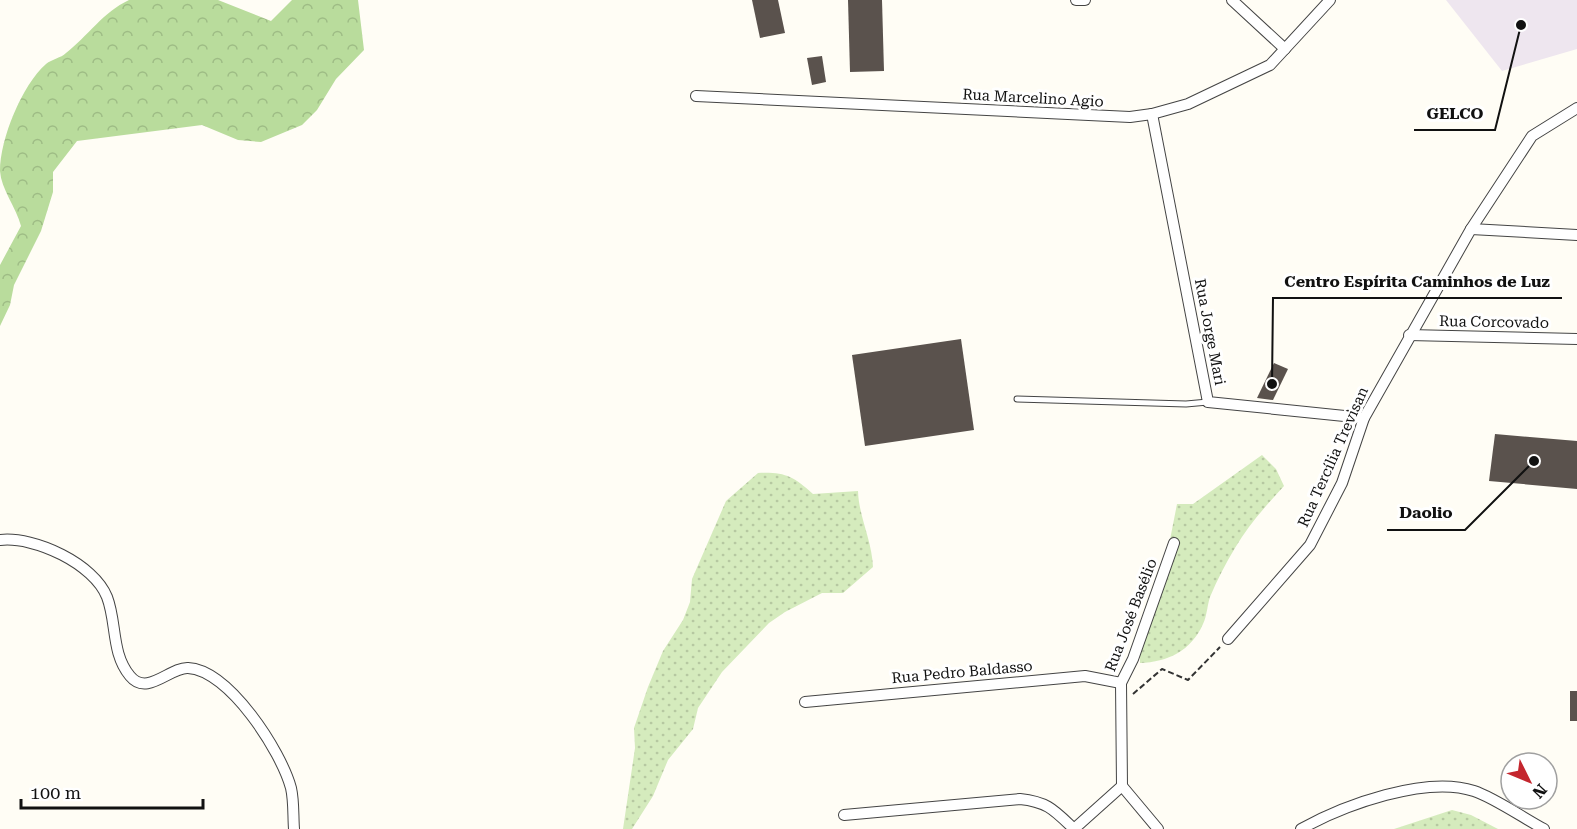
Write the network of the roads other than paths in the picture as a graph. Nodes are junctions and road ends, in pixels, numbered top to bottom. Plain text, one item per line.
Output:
1 (1076, 0) edge
2 (1085, 0) edge
3 (1232, 0) edge
4 (1330, 0) edge
5 (1284, 49) junction
6 (696, 96) dead end
7 (1577, 108) edge
8 (1152, 114) junction
9 (1471, 229) junction
10 (1577, 235) edge
11 (1409, 335) junction
12 (1577, 339) edge
13 (1017, 399) dead end
14 (1208, 402) junction
15 (1364, 418) junction
16 (0, 540) edge
17 (1174, 543) dead end
18 (1228, 639) road end
19 (1121, 683) junction
20 (805, 702) dead end
21 (1122, 786) junction
22 (844, 815) dead end
23 (294, 829) edge
24 (1074, 829) edge
25 (1158, 829) edge
26 (1301, 829) edge
27 (1544, 829) edge

1 - 2 street
3 - 5 street
4 - 5 street, Rua Marcelino Agio
5 - 8 street, Rua Marcelino Agio
6 - 8 street, Rua Marcelino Agio
7 - 9 street, Rua Tercília Trevisan
8 - 14 street, Rua Jorge Mari
9 - 10 street
9 - 11 street, Rua Tercília Trevisan
11 - 12 street, Rua Corcovado
11 - 15 street, Rua Tercília Trevisan
13 - 14 lane
14 - 15 street, Rua Jorge Mari
15 - 18 street, Rua Tercília Trevisan
16 - 23 street
17 - 19 street, Rua José Basélio
19 - 20 street, Rua Pedro Baldasso
19 - 21 street, Rua José Basélio
21 - 24 street
21 - 25 street
22 - 24 street
26 - 27 street

